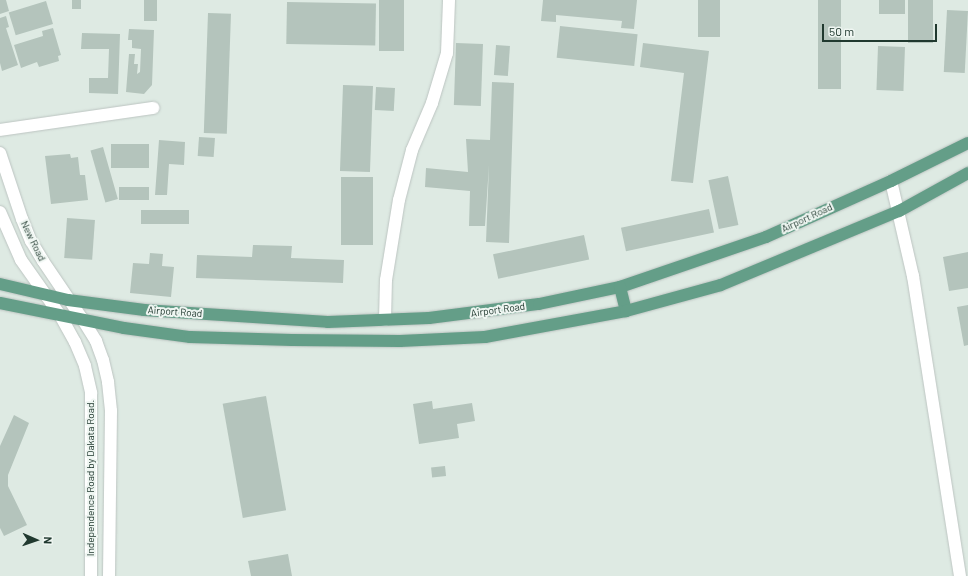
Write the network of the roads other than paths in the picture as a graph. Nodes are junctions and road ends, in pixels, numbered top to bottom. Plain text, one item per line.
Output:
1 (449, 0) edge
2 (153, 108) dead end
3 (0, 130) edge
4 (968, 143) edge
5 (0, 153) edge
6 (968, 173) edge
7 (891, 181) junction
8 (899, 211) junction
9 (0, 212) edge
10 (0, 284) edge
11 (620, 287) junction
12 (45, 295) junction
13 (68, 300) junction
14 (0, 303) edge
15 (626, 311) junction
16 (60, 316) junction
17 (83, 320) junction
18 (385, 320) junction
19 (91, 576) edge
20 (109, 576) edge
21 (960, 576) edge

1 - 18 street
2 - 3 street
4 - 7 main road, Airport Road
5 - 13 street, New Road
6 - 8 main road, Airport Road
7 - 8 street
7 - 11 main road, Airport Road
8 - 15 main road, Airport Road
8 - 21 street
9 - 12 street, New Road
10 - 12 main road, Airport Road
11 - 15 main road
11 - 18 main road, Airport Road
12 - 13 main road, Airport Road
12 - 16 street, New Road
13 - 17 street, New Road
13 - 18 main road, Airport Road
14 - 16 main road, Airport Road
15 - 17 main road, Airport Road
16 - 17 main road, Airport Road
16 - 19 street, Independence Road by Dakata Road.
17 - 20 street, Independence Road by Dakata Road.

